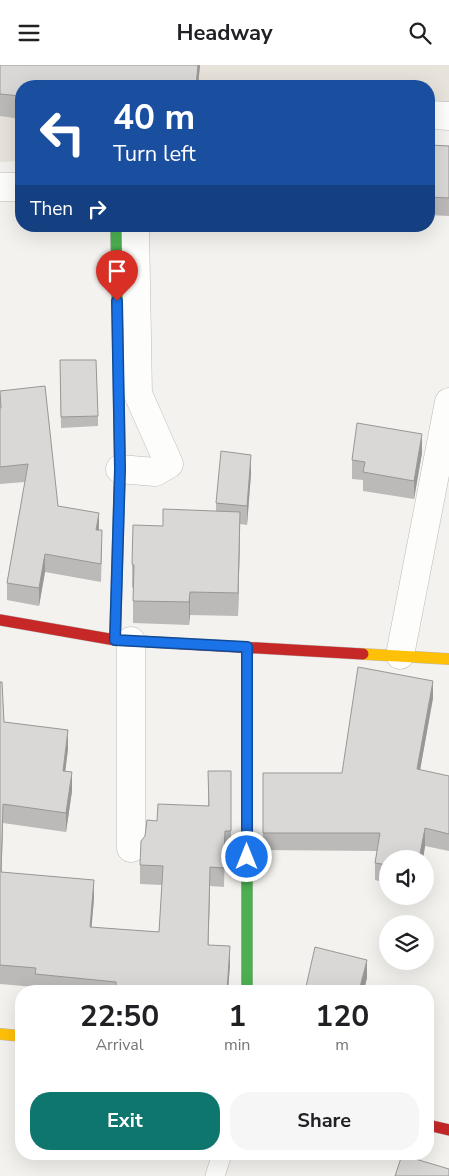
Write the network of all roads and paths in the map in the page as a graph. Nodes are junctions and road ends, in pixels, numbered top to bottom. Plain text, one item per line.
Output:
1 (435, 115) edge
2 (449, 116) edge
3 (0, 187) edge
4 (15, 187) edge
5 (116, 232) edge
6 (135, 232) edge
7 (449, 402) edge
8 (120, 469) junction
9 (0, 620) edge
10 (123, 641) junction
11 (247, 647) junction
12 (400, 655) junction
13 (449, 659) edge
14 (131, 848) dead end
15 (247, 985) edge
16 (0, 1034) edge
17 (15, 1035) edge
18 (434, 1126) edge
19 (449, 1130) edge
20 (220, 1160) edge
21 (216, 1176) edge

1 - 2 street
3 - 4 street
5 - 8 street
6 - 8 street
7 - 12 street
8 - 10 street
9 - 10 street
10 - 11 street
10 - 14 street
11 - 12 street
11 - 15 street
12 - 13 street
16 - 17 street
18 - 19 street
20 - 21 lane

